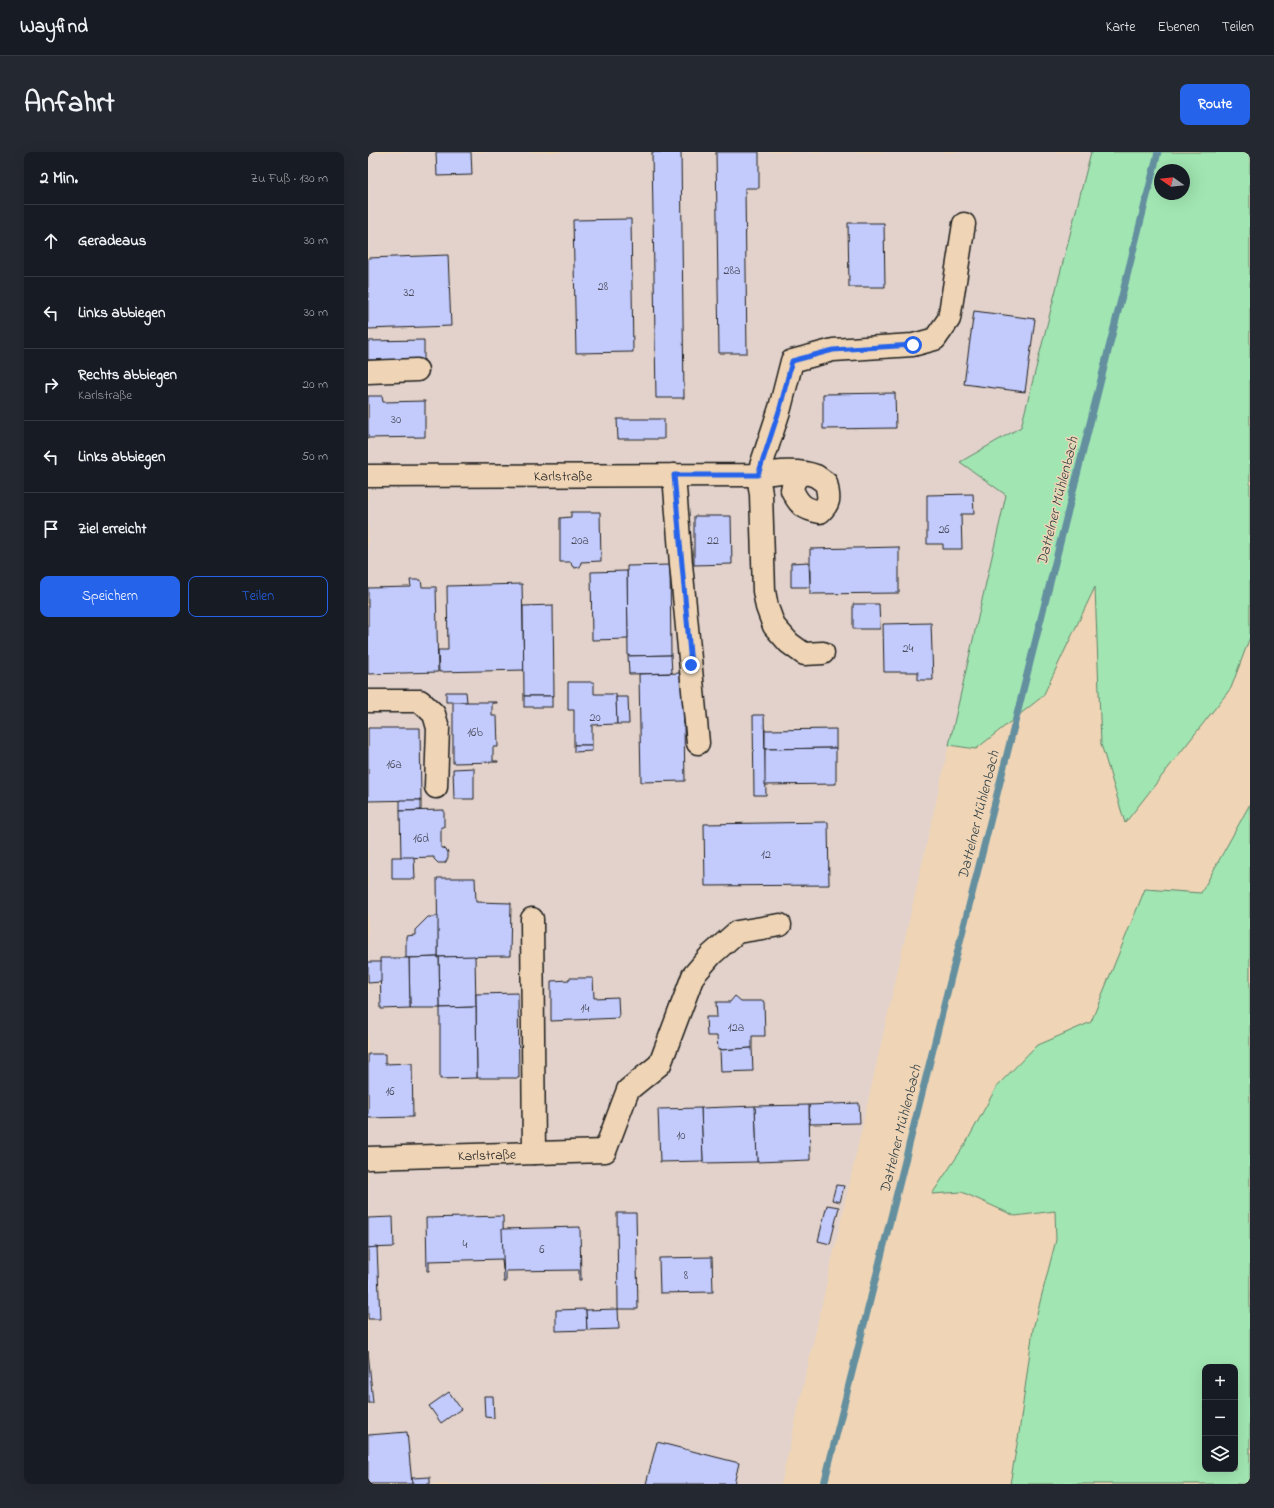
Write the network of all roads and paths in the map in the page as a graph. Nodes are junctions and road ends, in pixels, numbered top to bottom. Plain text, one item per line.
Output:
1 (964, 224) dead end
2 (417, 370) dead end
3 (368, 372) edge
4 (802, 473) dead end
5 (674, 475) junction
6 (758, 475) junction
7 (368, 476) edge
8 (823, 653) dead end
9 (368, 701) edge
10 (698, 743) dead end
11 (436, 787) dead end
12 (532, 919) dead end
13 (780, 925) dead end
14 (534, 1153) junction
15 (368, 1158) edge

1 - 6 street
2 - 3 street
4 - 6 street, Karlstraße
5 - 6 street, Karlstraße
5 - 7 street, Karlstraße
5 - 10 street
6 - 8 street
9 - 11 street
12 - 14 street
13 - 14 street, Karlstraße
14 - 15 street, Karlstraße

